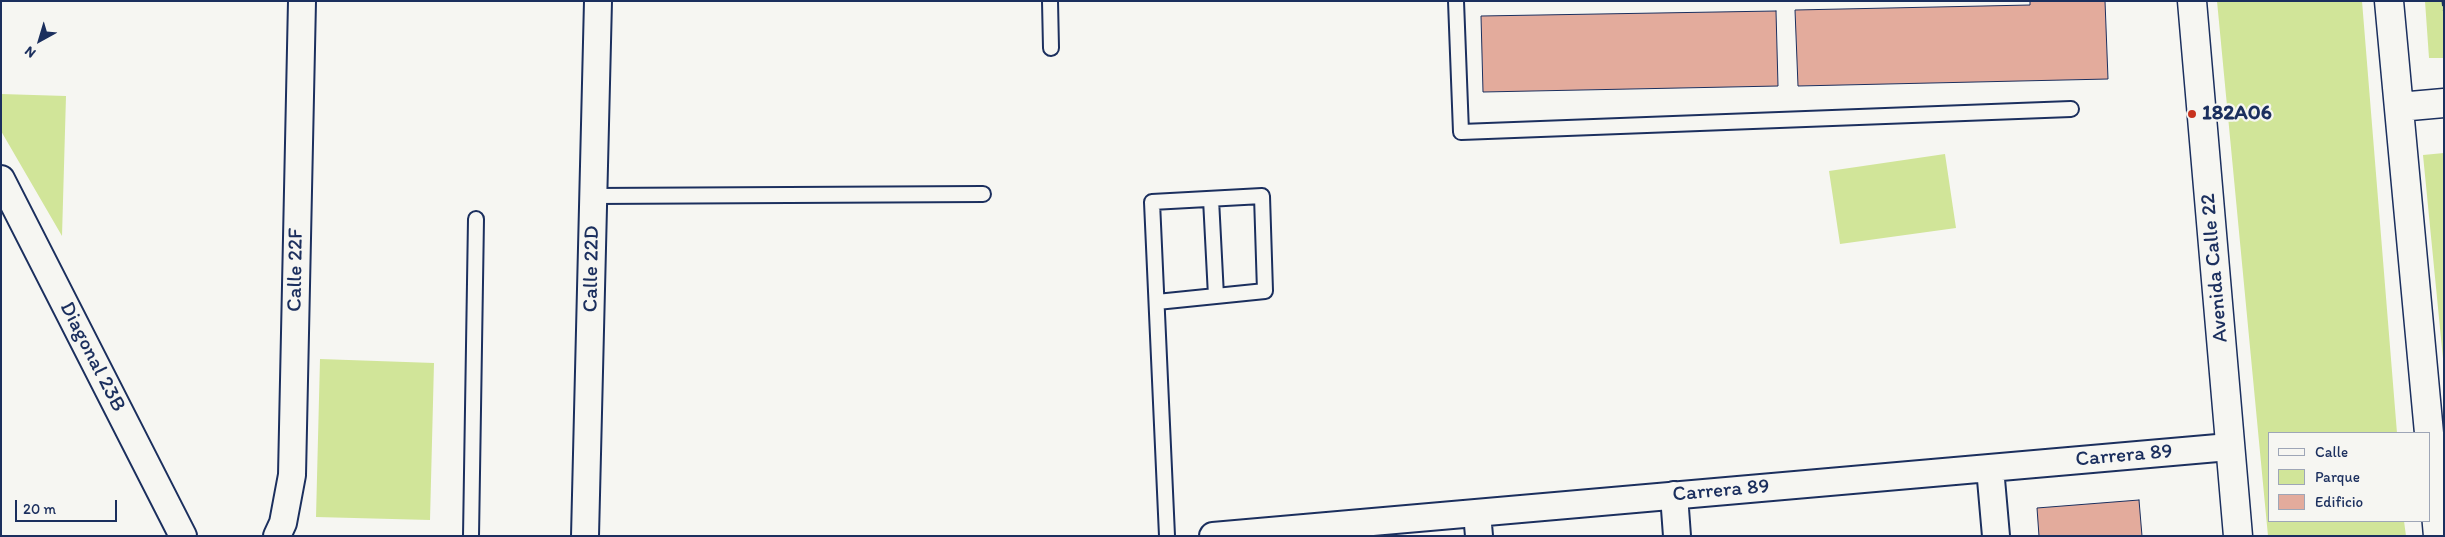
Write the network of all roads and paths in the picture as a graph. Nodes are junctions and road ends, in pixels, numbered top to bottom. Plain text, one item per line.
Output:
1 (302, 1) edge
2 (598, 1) edge
3 (1050, 1) edge
4 (1456, 1) edge
5 (2192, 1) edge
6 (2389, 1) edge
7 (2443, 1) edge
8 (2444, 10) edge
9 (1051, 48) dead end
10 (2444, 103) edge
11 (2399, 107) junction
12 (2071, 109) dead end
13 (1, 179) edge
14 (983, 194) dead end
15 (594, 196) junction
16 (1211, 199) junction
17 (476, 219) dead end
18 (1216, 296) junction
19 (1157, 302) junction
20 (2429, 432) edge
21 (2430, 445) edge
22 (2229, 447) junction
23 (1990, 468) junction
24 (1674, 495) junction
25 (1478, 524) edge
26 (183, 536) edge
27 (277, 536) edge
28 (471, 536) edge
29 (586, 536) edge
30 (1167, 536) edge
31 (1213, 536) edge
32 (1677, 536) edge
33 (1996, 536) edge
34 (2238, 536) edge
35 (2438, 536) edge

1 - 27 street, Calle 22F
2 - 15 street, Calle 22D
3 - 9 lane
4 - 12 lane
5 - 22 main road, Avenida Calle 22
6 - 11 main road
7 - 8 path
10 - 11 main road
11 - 20 main road
13 - 26 street, Diagonal 23B
14 - 15 lane
15 - 29 street, Calle 22D
16 - 18 lane
16 - 18 lane
16 - 19 lane
17 - 28 lane
18 - 19 lane
19 - 30 lane
21 - 35 main road
22 - 23 street, Carrera 89
22 - 34 main road, Avenida Calle 22
23 - 24 street, Carrera 89
23 - 33 street
24 - 25 street, Carrera 89
24 - 32 street
25 - 31 street, Carrera 89

